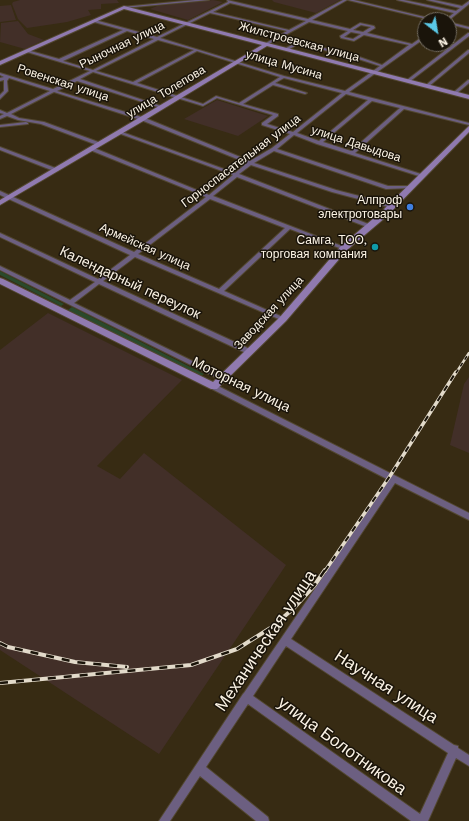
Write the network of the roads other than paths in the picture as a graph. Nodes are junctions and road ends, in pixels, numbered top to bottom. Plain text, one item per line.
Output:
1 (121, 0) edge
2 (207, 0) edge
3 (345, 0) edge
4 (350, 0) edge
5 (399, 0) edge
6 (429, 0) edge
7 (229, 1) edge
8 (469, 2) edge
9 (462, 7) junction
10 (124, 8) junction
11 (210, 12) junction
12 (456, 12) joint
13 (417, 16) edge
14 (307, 20) junction
15 (95, 21) junction
16 (188, 23) junction
17 (457, 25) edge
18 (469, 28) edge
19 (126, 30) junction
20 (350, 30) junction
21 (289, 31) junction
22 (364, 34) junction
23 (469, 34) edge
24 (157, 38) junction
25 (417, 42) edge
26 (267, 44) junction
27 (412, 45) junction
28 (287, 49) junction
29 (197, 50) junction
30 (28, 51) junction
31 (469, 51) edge
32 (59, 61) junction
33 (236, 62) junction
34 (0, 63) edge
35 (382, 66) junction
36 (92, 71) junction
37 (373, 72) junction
38 (0, 74) edge
39 (8, 76) junction
40 (283, 77) junction
41 (76, 78) junction
42 (0, 80) edge
43 (408, 81) junction
44 (469, 81) edge
45 (133, 84) junction
46 (273, 84) junction
47 (427, 86) junction
48 (54, 91) junction
49 (305, 92) dead end
50 (345, 93) junction
51 (455, 93) junction
52 (469, 97) edge
53 (0, 98) edge
54 (178, 98) junction
55 (372, 100) junction
56 (240, 104) junction
57 (162, 107) junction
58 (402, 108) junction
59 (0, 111) edge
60 (8, 114) junction
61 (0, 118) edge
62 (143, 119) junction
63 (42, 123) junction
64 (469, 124) edge
65 (0, 126) edge
66 (469, 128) edge
67 (120, 133) junction
68 (293, 134) junction
69 (319, 142) junction
70 (99, 144) junction
71 (0, 148) edge
72 (92, 149) junction
73 (274, 149) junction
74 (352, 153) junction
75 (250, 163) junction
76 (56, 170) junction
77 (237, 175) junction
78 (422, 176) junction
79 (411, 187) junction
80 (388, 188) junction
81 (0, 193) edge
82 (210, 197) junction
83 (401, 197) junction
84 (9, 198) junction
85 (0, 203) edge
86 (392, 206) junction
87 (369, 226) junction
88 (289, 227) junction
89 (0, 235) edge
90 (344, 248) junction
91 (135, 255) junction
92 (0, 268) edge
93 (0, 281) edge
94 (99, 282) junction
95 (220, 292) junction
96 (70, 303) junction
97 (282, 319) junction
98 (250, 352) junction
99 (223, 379) junction
100 (214, 387) junction
101 (394, 478) junction
102 (469, 517) edge
103 (286, 641) junction
104 (246, 697) junction
105 (454, 750) junction
106 (469, 761) edge
107 (200, 769) junction
108 (164, 821) edge
109 (264, 821) edge
110 (421, 821) edge

1 - 10 street
2 - 10 street
3 - 14 street, улица Толепова
4 - 13 street
5 - 12 street
6 - 9 street
7 - 11 street, Рыночная улица
7 - 14 street
8 - 9 street
9 - 12 street
10 - 15 street
10 - 16 street, Жилстроевская улица
11 - 16 street, Рыночная улица
11 - 21 street
14 - 20 street
14 - 21 street, улица Толепова
15 - 19 street, улица Мусина
15 - 30 street
16 - 24 street, Рыночная улица
16 - 26 street, Жилстроевская улица
17 - 18 street
19 - 24 street, улица Мусина
19 - 32 street
20 - 22 street
20 - 22 street
20 - 22 street
21 - 26 street, улица Толепова
22 - 27 street
23 - 43 street
24 - 29 street, улица Мусина
24 - 36 street, Рыночная улица
25 - 27 street, Горноспасательная улица
26 - 28 street, Жилстроевская улица
26 - 33 street, улица Толепова
27 - 35 street, Горноспасательная улица
28 - 35 street
28 - 37 street, Жилстроевская улица
29 - 33 street, улица Мусина
29 - 45 street
30 - 32 street, улица Давыдова
30 - 34 street
31 - 47 street
32 - 36 street, улица Давыдова
33 - 40 street, улица Мусина
33 - 54 street, улица Толепова
35 - 37 street, Горноспасательная улица
36 - 41 street, Рыночная улица
36 - 45 street, улица Давыдова
37 - 43 street, Жилстроевская улица
37 - 50 street, Горноспасательная улица
38 - 39 street, Ровенская улица
39 - 42 street
39 - 48 street, Ровенская улица
39 - 53 street
40 - 46 street
40 - 50 street, улица Мусина
41 - 48 street, Рыночная улица
41 - 57 street, Ровенская улица
43 - 47 street, Жилстроевская улица
44 - 51 street
45 - 54 street, улица Давыдова
46 - 49 street
46 - 56 street
47 - 51 street, Жилстроевская улица
48 - 60 street, Рыночная улица
48 - 62 street, Ровенская улица
50 - 55 street, улица Мусина
50 - 68 street, Горноспасательная улица
51 - 52 street, Жилстроевская улица
54 - 56 street, улица Давыдова
54 - 57 street, улица Толепова
55 - 58 street, улица Мусина
55 - 69 street
56 - 68 street, улица Давыдова
57 - 62 street, улица Толепова
58 - 64 street, улица Мусина
58 - 74 street
59 - 60 street
60 - 61 street, Рыночная улица
60 - 63 street
62 - 67 street, улица Толепова
62 - 75 street, Ровенская улица
63 - 65 street
63 - 70 street
66 - 78 street, Заводская улица
67 - 70 street, улица Толепова
67 - 77 street
68 - 69 street, улица Давыдова
68 - 73 street, Горноспасательная улица
69 - 74 street, улица Давыдова
70 - 72 street, улица Толепова
71 - 76 street
72 - 76 street, улица Толепова
72 - 82 street
73 - 75 street, Горноспасательная улица
73 - 80 street
74 - 78 street, улица Давыдова
75 - 77 street, Горноспасательная улица
75 - 86 street, Ровенская улица
76 - 84 street, улица Толепова
77 - 82 street, Горноспасательная улица
77 - 87 street
78 - 79 street, Заводская улица
79 - 80 street
79 - 83 street, Заводская улица
80 - 83 street
81 - 84 street, Армейская улица
82 - 88 street
82 - 91 street, Горноспасательная улица
83 - 86 street, Заводская улица
84 - 85 street, улица Толепова
84 - 91 street, Армейская улица
86 - 87 street, Заводская улица
87 - 90 street, Заводская улица
88 - 90 street
88 - 95 street
89 - 94 street, Календарный переулок
90 - 97 street, Заводская улица
91 - 94 street, Горноспасательная улица
91 - 95 street, Армейская улица
92 - 96 street, Моторная улица
93 - 100 street, Моторная улица
94 - 96 street, Горноспасательная улица
94 - 98 street, Календарный переулок
95 - 97 street, Армейская улица
96 - 99 street, Моторная улица
97 - 98 street, Заводская улица
98 - 99 street, Заводская улица
99 - 100 street, Заводская улица
100 - 101 street, Моторная улица
101 - 102 street, Моторная улица
101 - 103 street, Механическая улица
103 - 104 street, Механическая улица
103 - 105 street, Научная улица
104 - 107 street, Механическая улица
104 - 110 street, улица Болотникова
105 - 106 street, Научная улица
105 - 110 street
107 - 108 street, Механическая улица
107 - 109 street

